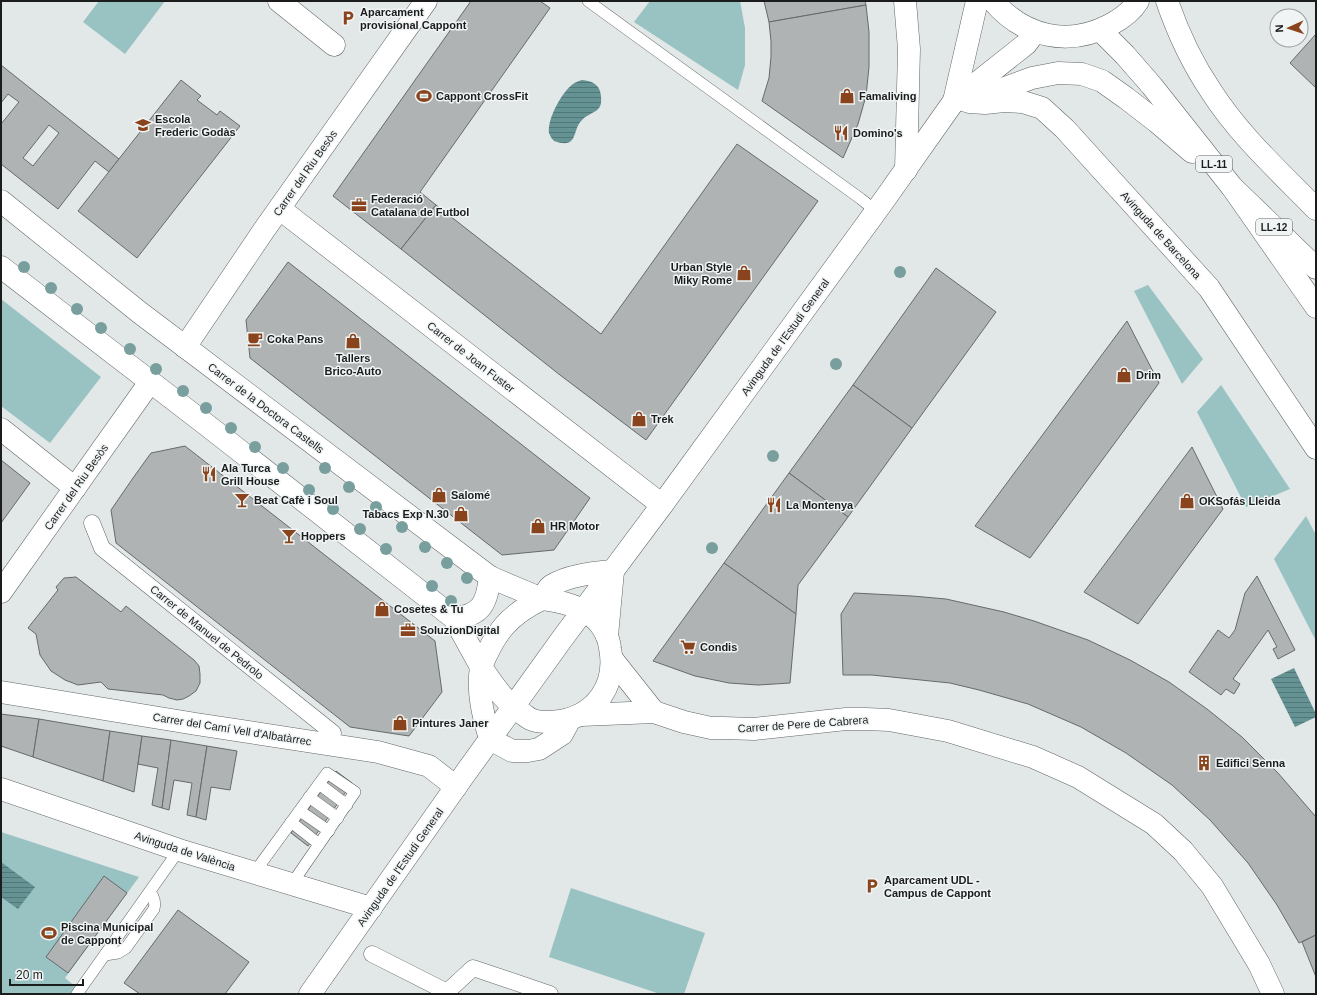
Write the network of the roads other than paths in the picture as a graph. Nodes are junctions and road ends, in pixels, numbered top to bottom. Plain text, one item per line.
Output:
1 (279, 1) edge
2 (426, 1) edge
3 (588, 1) edge
4 (906, 1) edge
5 (977, 1) edge
6 (994, 1) edge
7 (1138, 1) edge
8 (1167, 1) edge
9 (1100, 30) junction
10 (1035, 32) junction
11 (334, 44) dead end
12 (954, 101) junction
13 (906, 170) junction
14 (1232, 187) junction
15 (1, 201) edge
16 (1316, 208) edge
17 (280, 209) junction
18 (876, 212) junction
19 (1, 267) edge
20 (1316, 268) edge
21 (1316, 307) edge
22 (185, 347) junction
23 (150, 382) junction
24 (1, 430) edge
25 (1316, 448) edge
26 (75, 488) junction
27 (662, 505) junction
28 (92, 523) dead end
29 (613, 571) junction
30 (490, 577) junction
31 (1, 592) edge
32 (542, 599) junction
33 (583, 611) junction
34 (454, 618) junction
35 (607, 636) junction
36 (612, 659) junction
37 (481, 666) junction
38 (1, 692) edge
39 (513, 708) junction
40 (654, 712) junction
41 (576, 717) junction
42 (333, 733) dead end
43 (490, 739) junction
44 (456, 787) junction
45 (1, 789) edge
46 (309, 797) junction
47 (300, 811) junction
48 (338, 818) junction
49 (291, 822) junction
50 (329, 831) junction
51 (319, 844) junction
52 (179, 850) junction
53 (254, 874) junction
54 (292, 885) junction
55 (371, 908) junction
56 (372, 954) dead end
57 (77, 994) edge
58 (310, 994) edge
59 (550, 994) edge
60 (1274, 994) edge

1 - 11 main road
2 - 17 main road, Carrer del Riu Besòs
3 - 18 lane
4 - 13 main road
5 - 12 main road, Avinguda de l'Estudi General
6 - 10 main road
7 - 9 main road
8 - 16 main road
9 - 10 main road
9 - 14 main road, LL-11
10 - 12 main road, Avinguda de l'Estudi General
12 - 13 main road, Avinguda de l'Estudi General
12 - 14 main road
12 - 25 main road, Avinguda de Barcelona
13 - 18 main road, Avinguda de l'Estudi General
14 - 20 main road, LL-12
14 - 21 main road, LL-11
15 - 22 main road, Carrer de la Doctora Castells
17 - 22 main road, Carrer del Riu Besòs
17 - 27 main road, Carrer de Joan Fuster
18 - 27 main road, Avinguda de l'Estudi General
19 - 23 main road
22 - 30 main road, Carrer de la Doctora Castells
23 - 26 main road, Carrer del Riu Besòs
23 - 34 main road
24 - 26 main road
26 - 31 main road, Carrer del Riu Besòs
27 - 29 main road, Avinguda de l'Estudi General
28 - 42 street, Carrer de Manuel de Pedrolo
29 - 32 main road
29 - 33 main road, Avinguda de l'Estudi General
29 - 35 main road
30 - 32 main road, Carrer de la Doctora Castells
30 - 34 main road
32 - 33 main road, Carrer de la Doctora Castells
32 - 37 main road
33 - 35 main road, Carrer de la Doctora Castells
33 - 39 main road, Avinguda de l'Estudi General
34 - 37 main road
35 - 36 main road
36 - 40 main road
36 - 41 main road
37 - 39 main road, Carrer de Pere de Cabrera
37 - 43 main road
38 - 44 main road, Carrer del Camí Vell d'Albatàrrec
39 - 41 main road, Carrer de Pere de Cabrera
39 - 43 main road, Avinguda de l'Estudi General
40 - 41 main road, Carrer de Pere de Cabrera
40 - 60 main road, Carrer de Pere de Cabrera
41 - 43 main road
43 - 44 main road, Avinguda de l'Estudi General
44 - 55 main road, Avinguda de l'Estudi General
45 - 52 main road, Avinguda de València
46 - 47 lane
46 - 48 lane
46 - 48 lane
47 - 49 lane
47 - 50 lane
48 - 50 lane
49 - 51 lane
49 - 53 lane
50 - 51 lane
51 - 54 lane
52 - 53 main road, Avinguda de València
52 - 57 lane
53 - 54 main road, Avinguda de València
54 - 55 main road, Avinguda de València
55 - 58 main road, Avinguda de l'Estudi General
56 - 59 street

